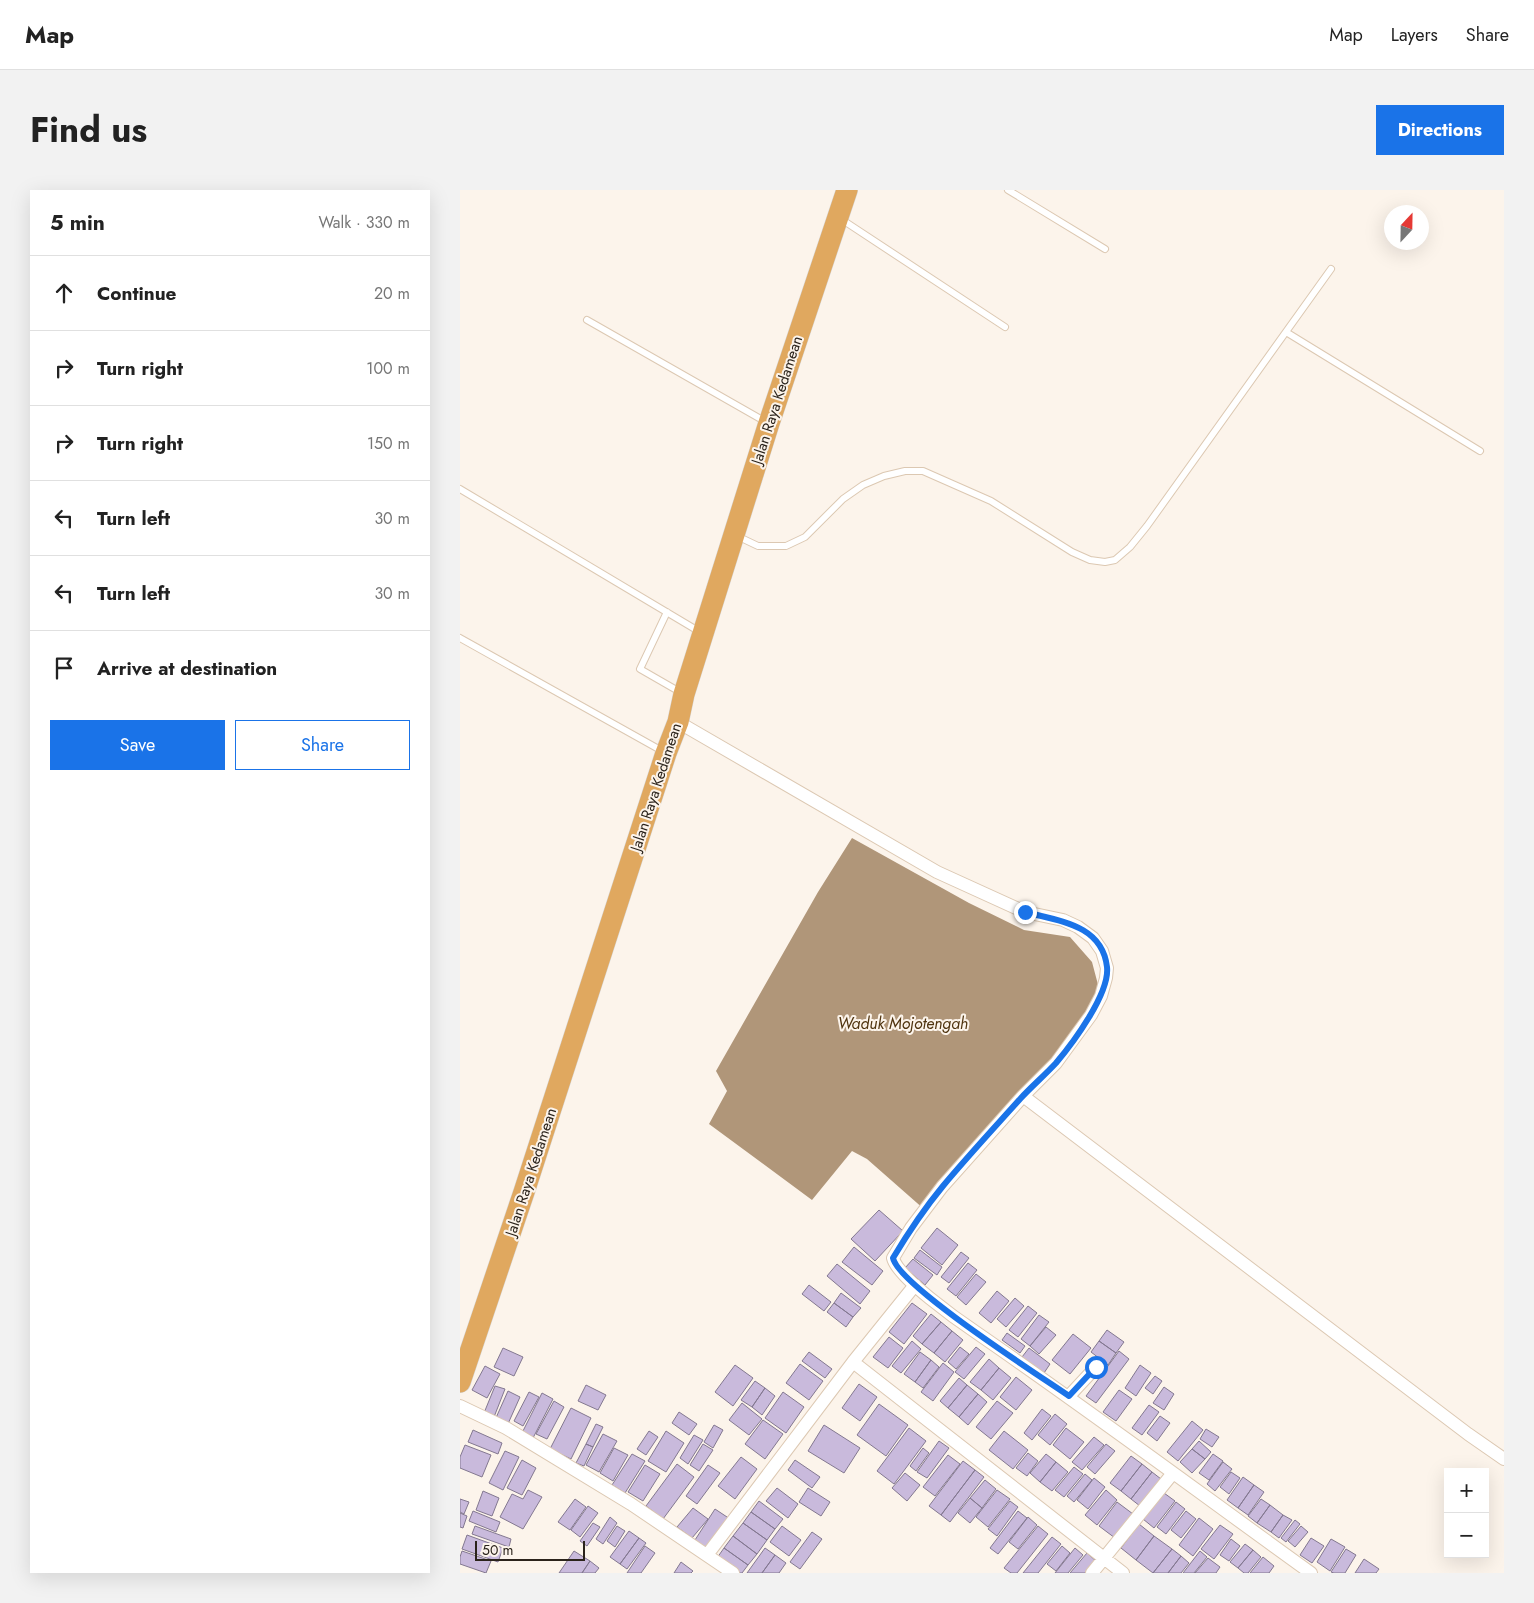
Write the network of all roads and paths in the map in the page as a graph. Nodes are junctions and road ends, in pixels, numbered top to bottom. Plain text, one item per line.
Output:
1 (847, 190) edge
2 (1008, 190) edge
3 (838, 217) junction
4 (1105, 249) dead end
5 (1331, 269) dead end
6 (587, 320) dead end
7 (1005, 327) dead end
8 (1286, 332) junction
9 (769, 423) junction
10 (1480, 451) dead end
11 (460, 489) edge
12 (734, 534) junction
13 (667, 612) junction
14 (703, 634) junction
15 (460, 638) edge
16 (684, 694) junction
17 (678, 722) junction
18 (666, 753) junction
19 (1023, 1096) junction
20 (914, 1285) junction
21 (853, 1362) junction
22 (1096, 1367) dead end
23 (460, 1382) edge
24 (1069, 1396) junction
25 (460, 1406) edge
26 (1504, 1459) edge
27 (1173, 1473) junction
28 (707, 1555) junction
29 (1104, 1559) junction
30 (733, 1573) edge
31 (1092, 1573) edge
32 (1123, 1573) edge
33 (1311, 1573) edge

1 - 3 highway, Jalan Raya Kedamean
2 - 4 lane
3 - 7 lane
3 - 9 highway, Jalan Raya Kedamean
5 - 8 lane
6 - 9 lane
8 - 10 lane
8 - 12 lane
9 - 12 highway, Jalan Raya Kedamean
11 - 13 lane
12 - 14 highway, Jalan Raya Kedamean
13 - 14 lane
13 - 16 lane
14 - 16 highway, Jalan Raya Kedamean
15 - 18 lane
16 - 17 highway, Jalan Raya Kedamean
17 - 18 highway, Jalan Raya Kedamean
17 - 19 street
18 - 23 highway, Jalan Raya Kedamean
19 - 20 street
19 - 26 street
20 - 21 street
20 - 24 street
21 - 28 street
21 - 29 street
22 - 24 street
24 - 27 street
25 - 28 street
27 - 29 street
27 - 33 street
28 - 30 street
29 - 31 street
29 - 32 street

